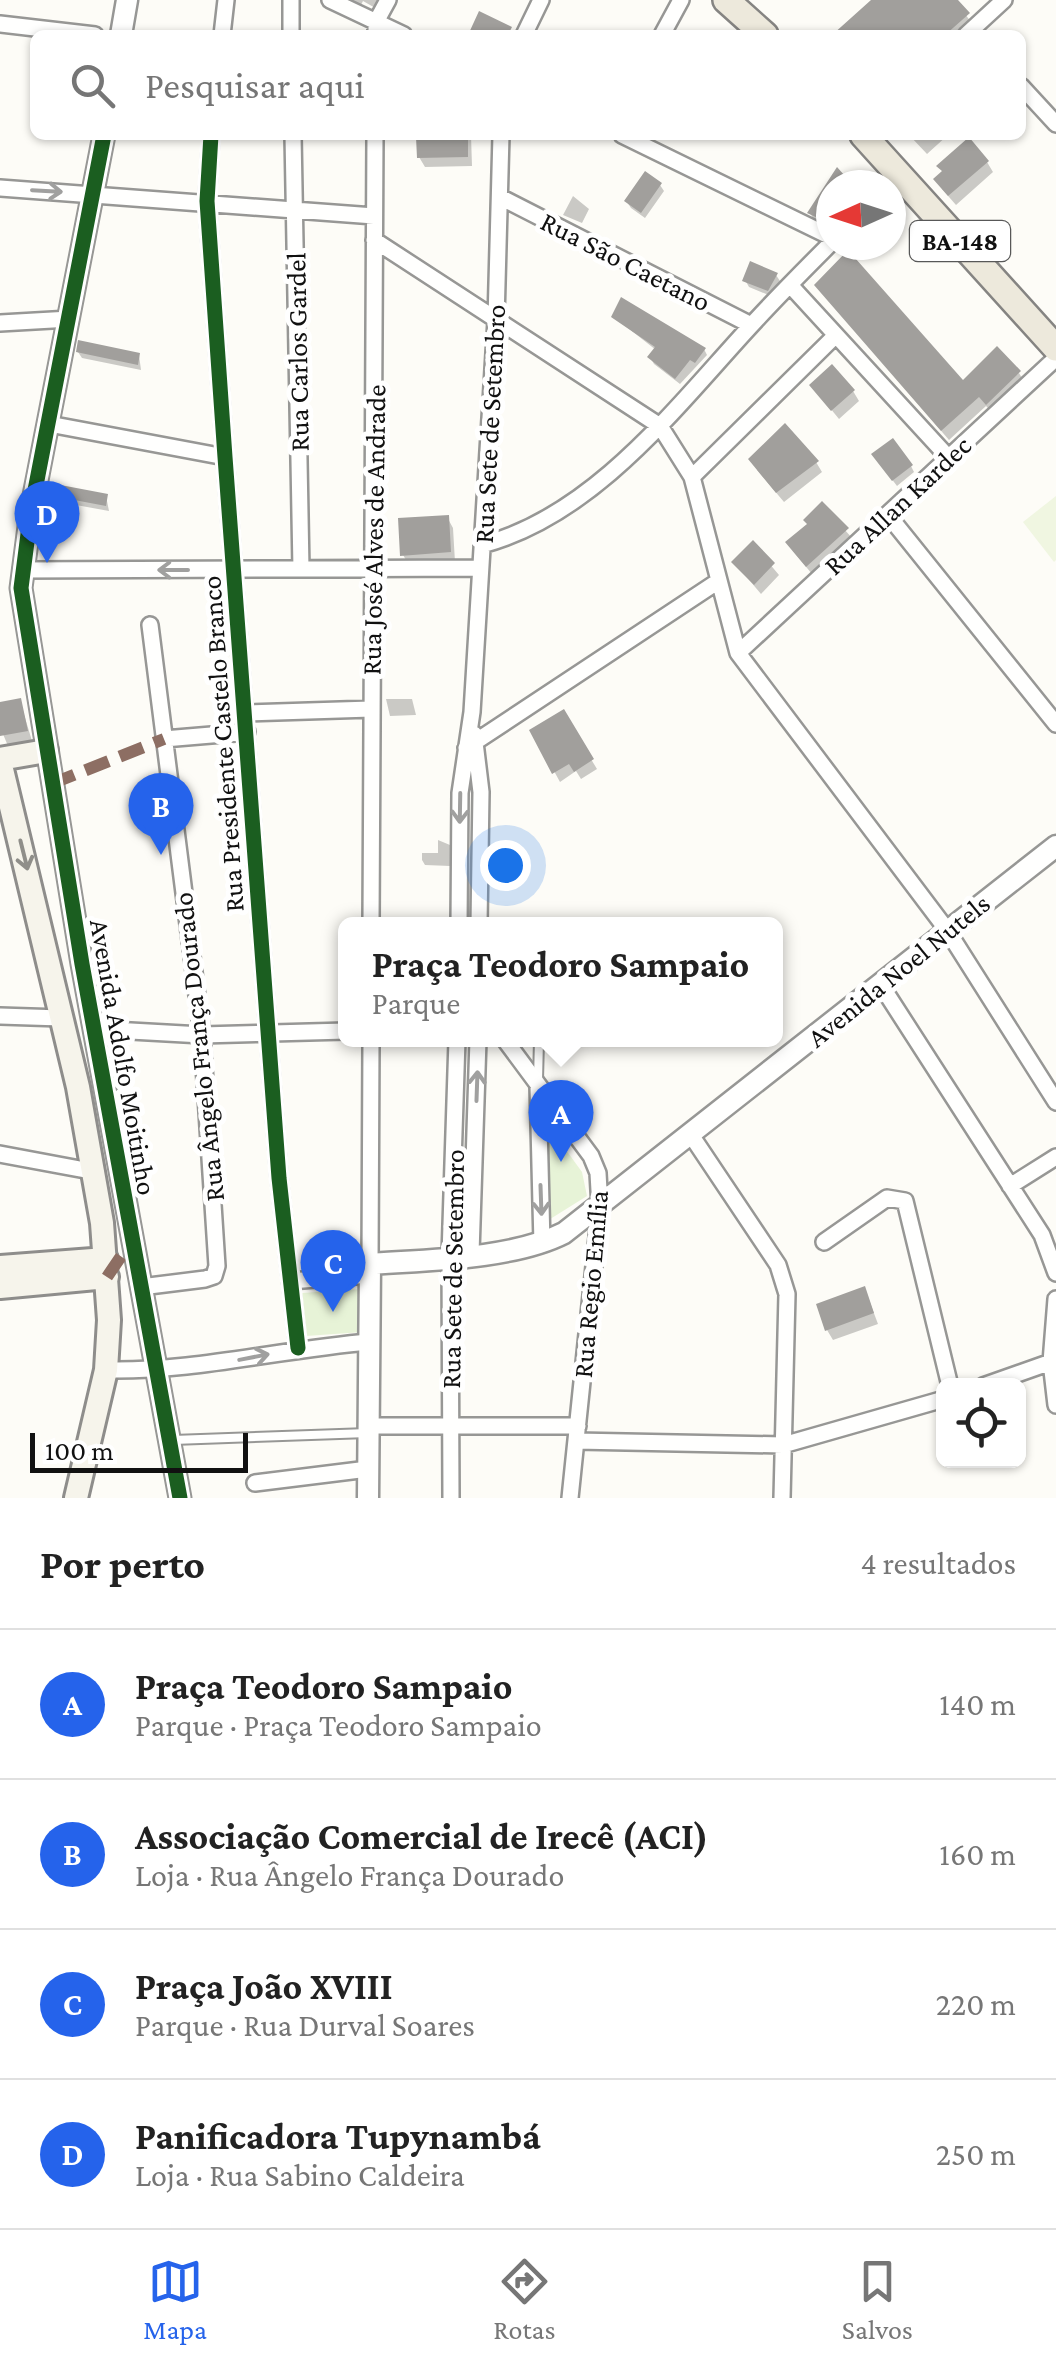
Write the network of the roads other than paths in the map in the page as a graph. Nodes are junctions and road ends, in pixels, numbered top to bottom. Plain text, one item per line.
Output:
1 (128, 0) edge
2 (226, 0) edge
3 (291, 0) edge
4 (330, 0) edge
5 (388, 0) edge
6 (541, 0) edge
7 (681, 0) edge
8 (726, 0) edge
9 (1004, 0) edge
10 (0, 24) edge
11 (376, 28) edge
12 (51, 30) edge
13 (122, 30) edge
14 (223, 30) edge
15 (292, 30) edge
16 (526, 30) edge
17 (665, 30) edge
18 (759, 30) edge
19 (975, 30) edge
20 (1026, 91) edge
21 (1056, 124) edge
22 (103, 140) edge
23 (211, 140) edge
24 (293, 140) edge
25 (375, 140) edge
26 (501, 140) edge
27 (632, 140) edge
28 (866, 140) edge
29 (887, 170) edge
30 (0, 188) edge
31 (906, 192) edge
32 (94, 194) junction
33 (500, 197) junction
34 (207, 201) junction
35 (294, 212) junction
36 (374, 216) junction
37 (816, 232) edge
38 (374, 240) junction
39 (816, 257) edge
40 (790, 286) junction
41 (70, 319) junction
42 (496, 320) junction
43 (0, 323) edge
44 (751, 325) junction
45 (835, 336) junction
46 (1056, 348) edge
47 (1056, 358) edge
48 (50, 424) junction
49 (660, 426) junction
50 (225, 457) junction
51 (948, 457) junction
52 (692, 477) junction
53 (888, 515) junction
54 (482, 545) junction
55 (480, 568) junction
56 (233, 569) junction
57 (21, 570) junction
58 (302, 570) junction
59 (372, 570) junction
60 (717, 582) junction
61 (150, 626) dead end
62 (738, 653) junction
63 (371, 709) junction
64 (246, 713) junction
65 (1056, 724) edge
66 (247, 732) junction
67 (164, 739) junction
68 (471, 745) junction
69 (46, 751) junction
70 (0, 760) edge
71 (1056, 846) edge
72 (371, 917) edge
73 (458, 917) edge
74 (480, 917) edge
75 (947, 930) junction
76 (881, 985) junction
77 (0, 1016) edge
78 (61, 1018) junction
79 (95, 1029) junction
80 (268, 1031) junction
81 (338, 1031) edge
82 (202, 1034) junction
83 (371, 1047) edge
84 (457, 1047) edge
85 (477, 1047) edge
86 (509, 1047) edge
87 (539, 1047) edge
88 (538, 1086) junction
89 (1056, 1102) edge
90 (691, 1135) junction
91 (0, 1154) edge
92 (1056, 1157) edge
93 (96, 1172) junction
94 (1010, 1186) junction
95 (600, 1208) junction
96 (824, 1242) dead end
97 (542, 1244) junction
98 (461, 1254) junction
99 (0, 1267) edge
100 (106, 1268) junction
101 (370, 1270) junction
102 (1056, 1273) edge
103 (290, 1281) junction
104 (0, 1287) edge
105 (141, 1287) junction
106 (1056, 1300) edge
107 (370, 1342) junction
108 (298, 1348) junction
109 (1051, 1362) junction
110 (106, 1370) junction
111 (157, 1371) junction
112 (948, 1378) edge
113 (1005, 1378) edge
114 (936, 1400) edge
115 (1056, 1405) edge
116 (450, 1426) junction
117 (369, 1429) junction
118 (577, 1434) junction
119 (171, 1440) junction
120 (783, 1445) junction
121 (368, 1468) junction
122 (255, 1483) dead end
123 (76, 1498) edge
124 (180, 1498) edge
125 (368, 1498) edge
126 (451, 1498) edge
127 (570, 1498) edge
128 (782, 1498) edge

1 - 13 street
2 - 14 street
3 - 15 street
4 - 11 street
5 - 11 street
6 - 16 street
7 - 17 street
8 - 18 main road
9 - 19 street
10 - 12 street
20 - 21 street
22 - 32 street, Avenida Adolfo Moitinho
23 - 34 street, Rua Presidente Castelo Branco
24 - 35 street, Rua Carlos Gardel
25 - 36 street, Rua José Alves de Andrade
26 - 33 street, Rua Sete de Setembro
27 - 37 street
28 - 29 main road, BA-148
30 -> 32 street
31 - 46 main road, BA-148
32 - 34 street
32 - 41 street, Avenida Adolfo Moitinho
33 - 42 street, Rua Sete de Setembro
33 - 44 street, Rua São Caetano
34 - 35 street
34 - 50 street, Rua Presidente Castelo Branco
35 - 36 street
35 - 58 street, Rua Carlos Gardel
36 - 38 street, Rua José Alves de Andrade
38 - 42 street
38 - 59 street, Rua José Alves de Andrade
39 - 40 street
40 - 44 street
40 - 45 street
41 - 43 street
41 - 48 street, Avenida Adolfo Moitinho
42 - 49 street
42 - 54 street, Rua Sete de Setembro
44 - 49 street
45 - 51 street
45 - 52 street
47 - 51 street, Rua Allan Kardec
48 - 50 street
48 - 57 street, Avenida Adolfo Moitinho
49 - 52 street
49 - 54 street
50 - 56 street, Rua Presidente Castelo Branco
51 - 53 street, Rua Allan Kardec
52 - 60 street
53 - 62 street, Rua Allan Kardec
53 - 65 street
54 - 55 street, Rua Sete de Setembro
55 - 59 street
55 - 68 street, Rua Sete de Setembro
56 -> 57 street
56 - 58 street
56 - 64 street, Rua Presidente Castelo Branco
57 - 69 street, Avenida Adolfo Moitinho
58 - 59 street
59 - 63 street, Rua José Alves de Andrade
60 - 62 street
60 - 68 street
61 - 67 street, Rua Ângelo França Dourado
62 - 75 street
63 - 64 street
63 - 72 street, Rua José Alves de Andrade
64 - 66 street, Rua Presidente Castelo Branco
66 - 67 street
66 - 80 street, Rua Presidente Castelo Branco
67 - 82 street, Rua Ângelo França Dourado
68 -> 73 street, Rua Sete de Setembro
68 - 74 street, Rua Sete de Setembro
69 - 70 main road
69 - 79 street, Avenida Adolfo Moitinho
70 -> 78 main road, Avenida Adolfo Moitinho
71 - 75 street, Avenida Noel Nutels
75 - 76 street, Avenida Noel Nutels
75 - 89 street
76 - 90 street, Avenida Noel Nutels
76 - 94 street
77 - 78 street
78 - 93 main road, Avenida Adolfo Moitinho
79 - 82 street
79 - 105 street, Avenida Adolfo Moitinho
80 - 81 street
80 - 82 street
80 - 103 street, Rua Presidente Castelo Branco
82 - 105 street, Rua Ângelo França Dourado
83 - 101 street
84 - 98 street, Rua Sete de Setembro
98 -> 85 street, Rua Sete de Setembro
86 - 88 street, Rua Regio Emília
87 - 88 lane
88 - 95 street, Rua Regio Emília
88 -> 97 street
90 - 95 street, Avenida Noel Nutels
90 - 120 street
91 - 93 street
92 - 94 street
93 - 100 main road, Avenida Adolfo Moitinho
94 - 102 street
95 - 97 street, Avenida Noel Nutels
95 - 118 street, Rua Regio Emília
96 - 112 street
97 - 98 street
98 - 101 street
98 - 116 street, Rua Sete de Setembro
99 - 100 main road
100 - 104 main road
100 - 110 main road, Avenida Adolfo Moitinho
101 - 103 street
101 - 107 street
103 - 108 street, Rua Presidente Castelo Branco
105 - 111 street, Avenida Adolfo Moitinho
106 - 109 street
107 - 108 street
107 - 117 street
111 -> 108 street
109 - 113 street
109 - 115 street
110 - 111 street
110 - 123 main road, Avenida Adolfo Moitinho
111 - 119 street, Avenida Adolfo Moitinho
114 - 120 street
116 - 117 street
116 - 118 street
116 - 126 street, Rua Sete de Setembro
117 - 119 lane
117 - 121 street
118 - 120 street
118 - 127 street, Rua Regio Emília
119 - 124 street, Avenida Adolfo Moitinho
120 - 128 street
121 - 122 street
121 - 125 street

